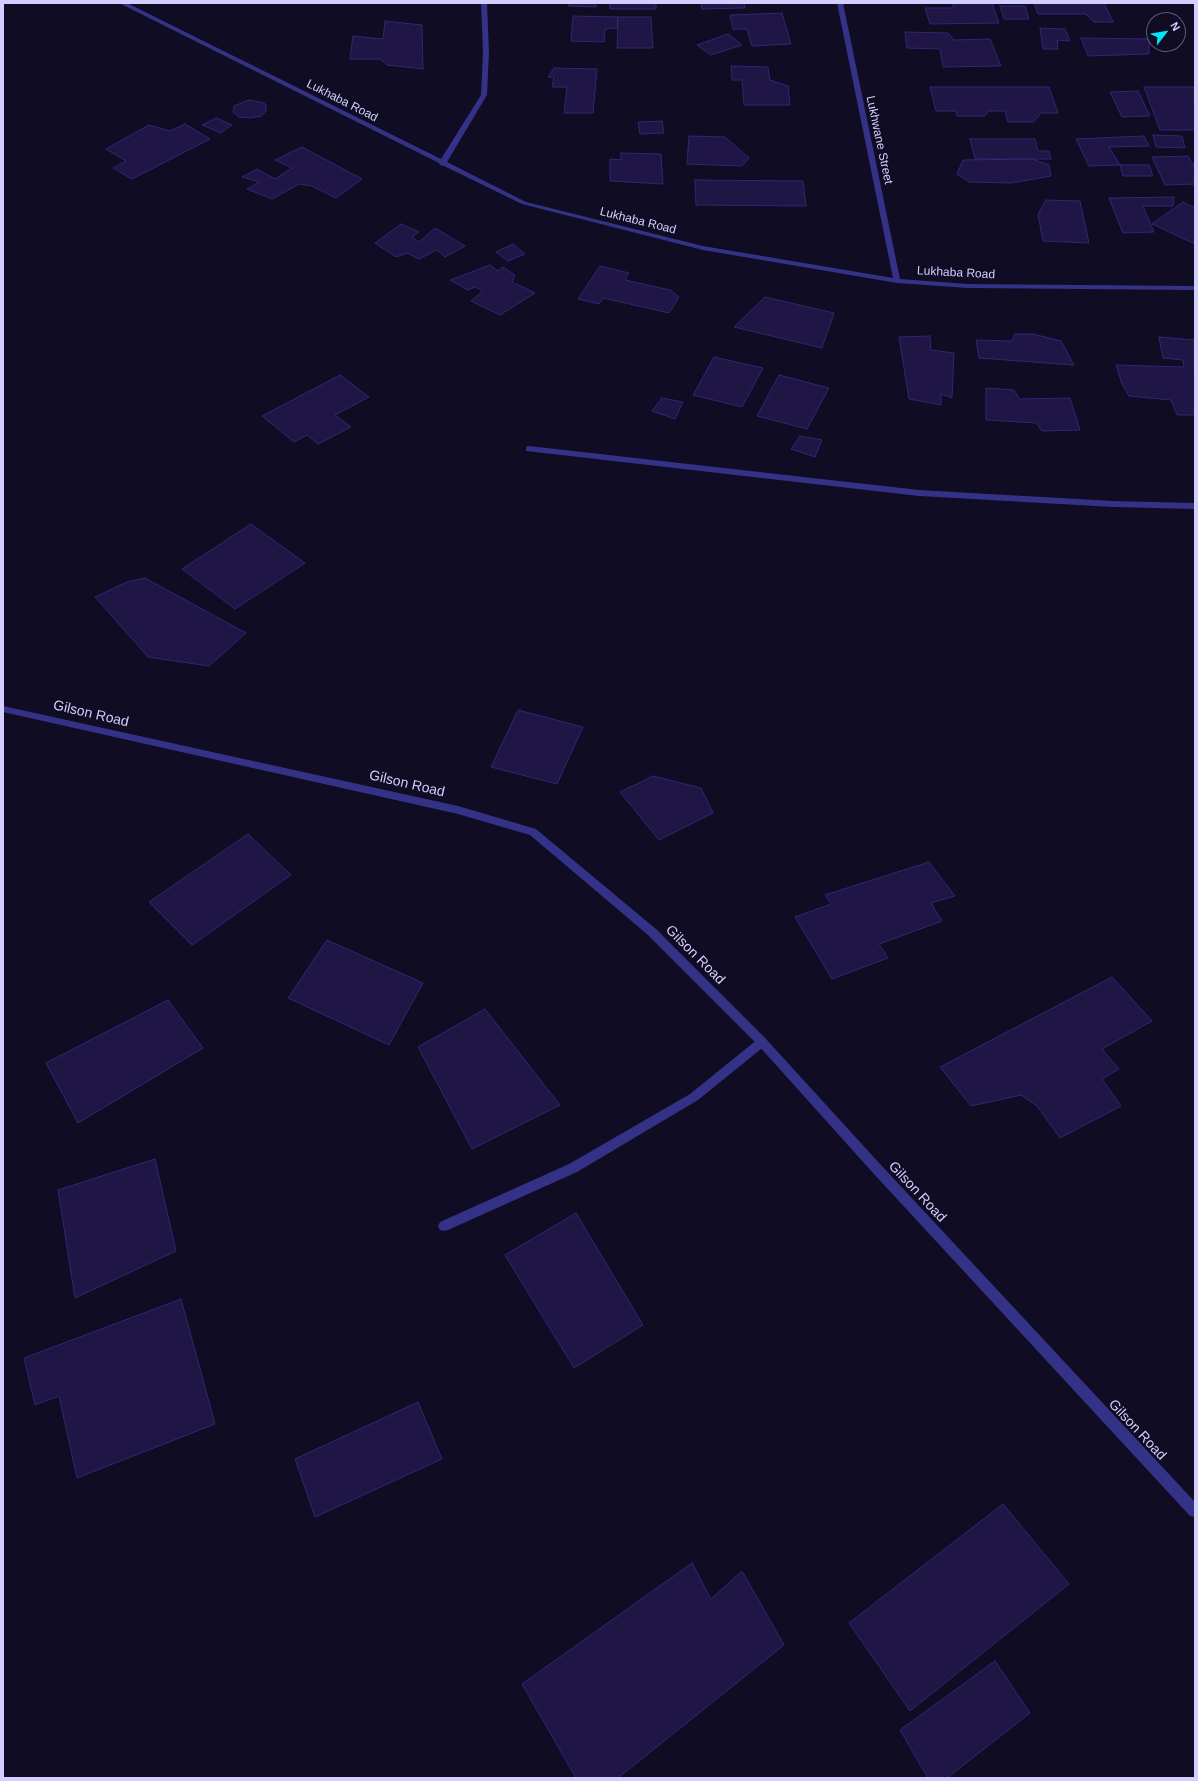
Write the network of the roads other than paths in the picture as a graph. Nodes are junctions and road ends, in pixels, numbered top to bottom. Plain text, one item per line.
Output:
1 (122, 3) edge
2 (484, 3) edge
3 (840, 3) edge
4 (442, 164) junction
5 (897, 281) junction
6 (1195, 288) edge
7 (529, 449) dead end
8 (1195, 506) edge
9 (3, 709) edge
10 (762, 1042) junction
11 (444, 1226) dead end
12 (1195, 1511) edge

1 - 4 street, Lukhaba Road
2 - 4 street
3 - 5 street, Lukhwane Street
4 - 5 street, Lukhaba Road
5 - 6 street, Lukhaba Road
7 - 8 street
9 - 10 street, Gilson Road
10 - 11 street
10 - 12 street, Gilson Road

